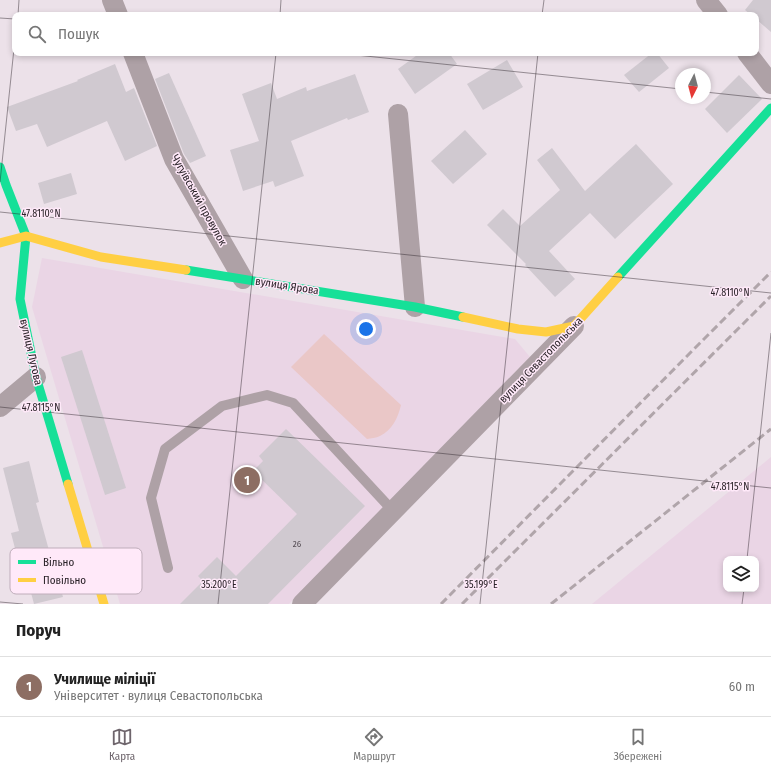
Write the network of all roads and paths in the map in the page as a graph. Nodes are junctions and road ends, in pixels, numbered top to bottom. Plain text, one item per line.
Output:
1 (112, 0) edge
2 (706, 0) edge
3 (117, 12) edge
4 (716, 12) edge
5 (134, 56) edge
6 (749, 56) edge
7 (771, 84) edge
8 (771, 108) edge
9 (398, 114) dead end
10 (0, 167) edge
11 (26, 236) junction
12 (0, 242) edge
13 (243, 279) junction
14 (415, 307) junction
15 (574, 326) junction
16 (36, 377) junction
17 (0, 407) edge
18 (393, 511) junction
19 (87, 548) edge
20 (168, 568) dead end
21 (101, 594) edge
22 (104, 604) edge
23 (302, 604) edge

1 - 3 street
2 - 4 street
5 - 13 street, Чугуївський провулок
6 - 7 street
8 - 15 street, вулиця Севастопольська
9 - 14 street
10 - 11 street, вулиця Лугова
11 - 12 street, вулиця Ярова
11 - 13 street, вулиця Ярова
11 - 16 street, вулиця Лугова
13 - 14 street, вулиця Ярова
14 - 15 street, вулиця Ярова
15 - 18 street, вулиця Севастопольська
16 - 17 street
16 - 19 street, вулиця Лугова
18 - 20 lane
18 - 23 street, вулиця Севастопольська
21 - 22 street, вулиця Лугова

